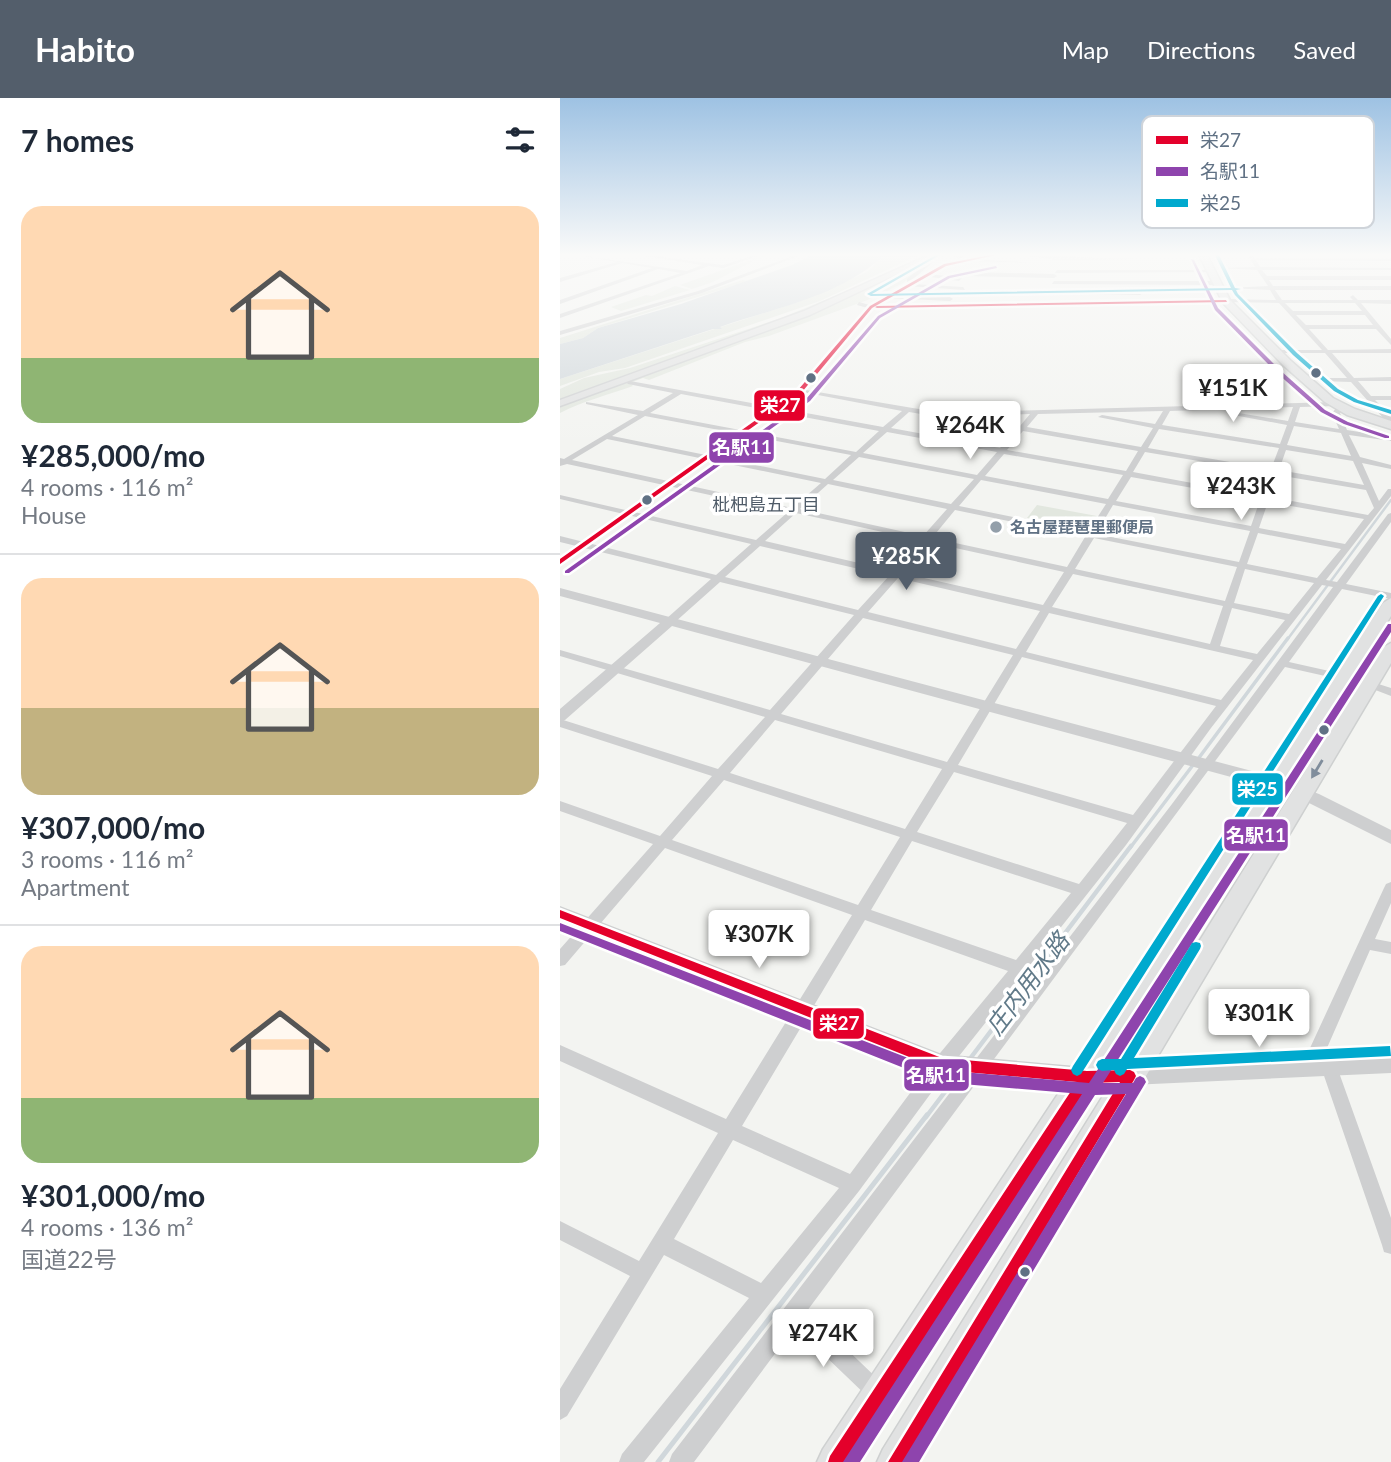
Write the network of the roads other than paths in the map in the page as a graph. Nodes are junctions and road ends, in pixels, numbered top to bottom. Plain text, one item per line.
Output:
1 (597, 319) edge
2 (599, 319) edge
3 (792, 319) edge
4 (861, 319) edge
5 (1243, 319) edge
6 (1256, 319) edge
7 (1296, 319) edge
8 (1371, 319) edge
9 (1304, 327) junction
10 (1378, 327) junction
11 (560, 329) edge
12 (1391, 343) edge
13 (1325, 350) junction
14 (1288, 351) junction
15 (1391, 351) edge
16 (1275, 352) junction
17 (1352, 379) junction
18 (1391, 379) edge
19 (1322, 380) junction
20 (630, 383) dead end
21 (800, 391) junction
22 (678, 393) junction
23 (1370, 398) junction
24 (1391, 398) edge
25 (560, 403) edge
26 (589, 403) dead end
27 (1338, 405) junction
28 (1297, 406) junction
29 (908, 409) junction
30 (1212, 409) junction
31 (772, 410) junction
32 (1167, 410) junction
33 (1036, 412) junction
34 (1069, 412) junction
35 (645, 414) junction
36 (939, 414) junction
37 (1390, 420) edge
38 (1291, 423) junction
39 (1157, 426) junction
40 (1022, 428) junction
41 (884, 430) junction
42 (742, 432) junction
43 (1344, 432) junction
44 (607, 436) junction
45 (1391, 439) edge
46 (1283, 446) junction
47 (1143, 449) junction
48 (1002, 452) junction
49 (857, 454) junction
50 (707, 457) junction
51 (1356, 458) junction
52 (562, 462) edge
53 (1391, 467) edge
54 (1274, 472) junction
55 (1128, 474) junction
56 (980, 477) junction
57 (827, 481) junction
58 (670, 484) junction
59 (1368, 488) junction
60 (1391, 491) edge
61 (560, 497) edge
62 (1265, 499) junction
63 (1111, 502) junction
64 (954, 507) junction
65 (793, 511) junction
66 (629, 513) junction
67 (1383, 516) edge
68 (1254, 530) junction
69 (1091, 535) junction
70 (560, 539) edge
71 (926, 539) junction
72 (758, 543) junction
73 (584, 545) junction
74 (1346, 547) junction
75 (560, 562) edge
76 (1242, 565) junction
77 (1069, 570) junction
78 (895, 574) junction
79 (718, 578) junction
80 (1330, 583) junction
81 (560, 592) edge
82 (1391, 596) edge
83 (1391, 603) edge
84 (1228, 605) junction
85 (1046, 609) junction
86 (861, 614) junction
87 (1291, 618) junction
88 (670, 621) junction
89 (1214, 647) junction
90 (1391, 648) edge
91 (560, 653) edge
92 (1020, 653) junction
93 (1259, 658) junction
94 (820, 661) junction
95 (1281, 663) junction
96 (615, 669) junction
97 (1343, 677) junction
98 (1368, 684) junction
99 (1391, 692) edge
100 (1223, 704) junction
101 (988, 706) junction
102 (773, 715) junction
103 (560, 717) edge
104 (560, 723) edge
105 (1195, 762) junction
106 (951, 767) junction
107 (721, 775) junction
108 (1274, 784) junction
109 (1301, 794) junction
110 (560, 806) edge
111 (1136, 821) junction
112 (909, 835) junction
113 (1391, 838) edge
114 (662, 842) junction
115 (1391, 888) edge
116 (1081, 890) junction
117 (862, 913) junction
118 (560, 914) edge
119 (590, 925) junction
120 (1366, 943) junction
121 (1391, 948) edge
122 (560, 960) edge
123 (1019, 968) junction
124 (804, 1009) junction
125 (560, 1054) edge
126 (1391, 1063) edge
127 (944, 1064) junction
128 (1320, 1067) junction
129 (976, 1068) junction
130 (1130, 1076) junction
131 (1087, 1077) junction
132 (730, 1130) junction
133 (853, 1185) junction
134 (560, 1230) edge
135 (662, 1243) junction
136 (1391, 1244) edge
137 (643, 1273) junction
138 (764, 1295) junction
139 (795, 1313) junction
140 (879, 1395) junction
141 (560, 1409) edge
142 (631, 1462) edge
143 (680, 1462) edge
144 (836, 1462) edge
145 (896, 1462) edge

1 - 11 street
2 - 11 street
3 - 25 main road
4 - 21 street
5 - 16 highway
6 - 14 highway
7 - 9 street
8 - 10 street
9 - 10 street
9 - 13 street
10 - 12 street
13 - 14 street
13 - 15 street
13 - 17 street
14 - 16 street
14 - 19 highway
16 - 27 highway
17 - 18 street
17 - 19 street
17 - 23 street
19 - 37 highway
20 - 22 street
21 - 29 street
21 - 31 street
22 - 31 street
22 - 35 street
23 - 24 street
23 - 37 street
26 - 35 street
27 - 28 street
27 - 37 highway
27 - 43 street
28 - 30 street
28 - 38 street
29 - 36 street
29 - 41 street
30 - 32 street
30 - 38 street
31 - 41 street
31 - 42 street
32 - 34 street
32 - 39 street
33 - 34 street
33 - 36 street
33 - 40 street
34 - 39 street
35 - 42 street
35 - 44 street
36 - 40 street
38 - 43 street
38 - 46 street
39 - 46 street
39 - 47 street
40 - 47 street
40 - 48 street
41 - 48 street
41 - 49 street
42 - 49 street
42 - 50 street
43 - 45 street
43 - 51 street
44 - 50 street
44 - 52 street
46 - 51 street
46 - 54 street
47 - 54 street
47 - 55 street
48 - 55 street
48 - 56 street
49 - 56 street
49 - 57 street
50 - 57 street
50 - 58 street
51 - 53 street
51 - 59 street
52 - 58 street
54 - 59 street
54 - 62 street
55 - 62 street
55 - 63 street
56 - 63 street
56 - 64 street
57 - 64 street
57 - 65 street
58 - 65 street
58 - 66 street
59 - 67 street
60 - 67 street
61 - 66 street
62 - 67 street
62 - 68 street
63 - 68 street
63 - 69 street
64 - 69 street
64 - 71 street
65 - 71 street
65 - 72 street
66 - 72 street
66 - 73 street
67 - 74 street
67 - 80 street
68 - 74 street
68 - 76 street
69 - 76 street
69 - 77 street
70 - 73 street
71 - 77 street
71 - 78 street
72 - 78 street
72 - 79 street
73 - 75 street
73 - 79 street
74 - 80 street
76 - 80 street
76 - 84 street
77 - 84 street
77 - 85 street
78 - 85 street
78 - 86 street
79 - 86 street
79 - 88 street
80 - 82 street
80 - 87 street
80 - 95 street
81 - 88 street
83 - 97 highway
84 - 87 street
84 - 89 street
85 - 89 street
85 - 92 street
86 - 92 street
86 - 94 street
87 - 93 street
88 - 94 street
88 - 96 street
89 - 93 street
90 - 98 highway
91 - 96 street
92 - 100 street
92 - 101 street
93 - 100 street
94 - 101 street
94 - 102 street
95 - 97 street
95 - 105 street
96 - 102 street
96 - 103 street
97 - 108 highway
98 - 99 street
98 -> 109 highway
100 - 105 street
101 - 105 street
101 - 106 street
102 - 106 street
102 - 107 street
104 - 107 street
105 - 108 street
105 - 111 street
105 - 129 street
106 - 111 street
106 - 112 street
107 - 112 street
107 - 114 street
108 - 109 street
108 - 131 highway
109 - 113 street
109 - 130 highway
110 - 114 street
111 - 116 street
112 - 116 street
112 - 117 street
114 - 117 street
114 - 119 street
115 - 120 street
116 - 123 street
117 - 123 street
117 - 124 street
118 - 119 street
119 - 122 street
119 - 124 street
120 - 121 street
120 - 128 street
123 - 127 street
124 - 127 street
124 - 132 street
125 - 132 street
126 - 128 street
127 - 129 street
127 - 133 street
128 - 130 street
128 - 136 street
129 - 131 street
129 - 139 street
130 - 131 street
130 - 145 highway
131 - 140 highway
132 - 133 street
132 - 135 street
133 - 138 street
134 - 137 street
135 - 137 street
135 - 138 street
137 - 141 street
138 - 142 street
139 - 140 street
139 - 143 street
140 - 144 highway

